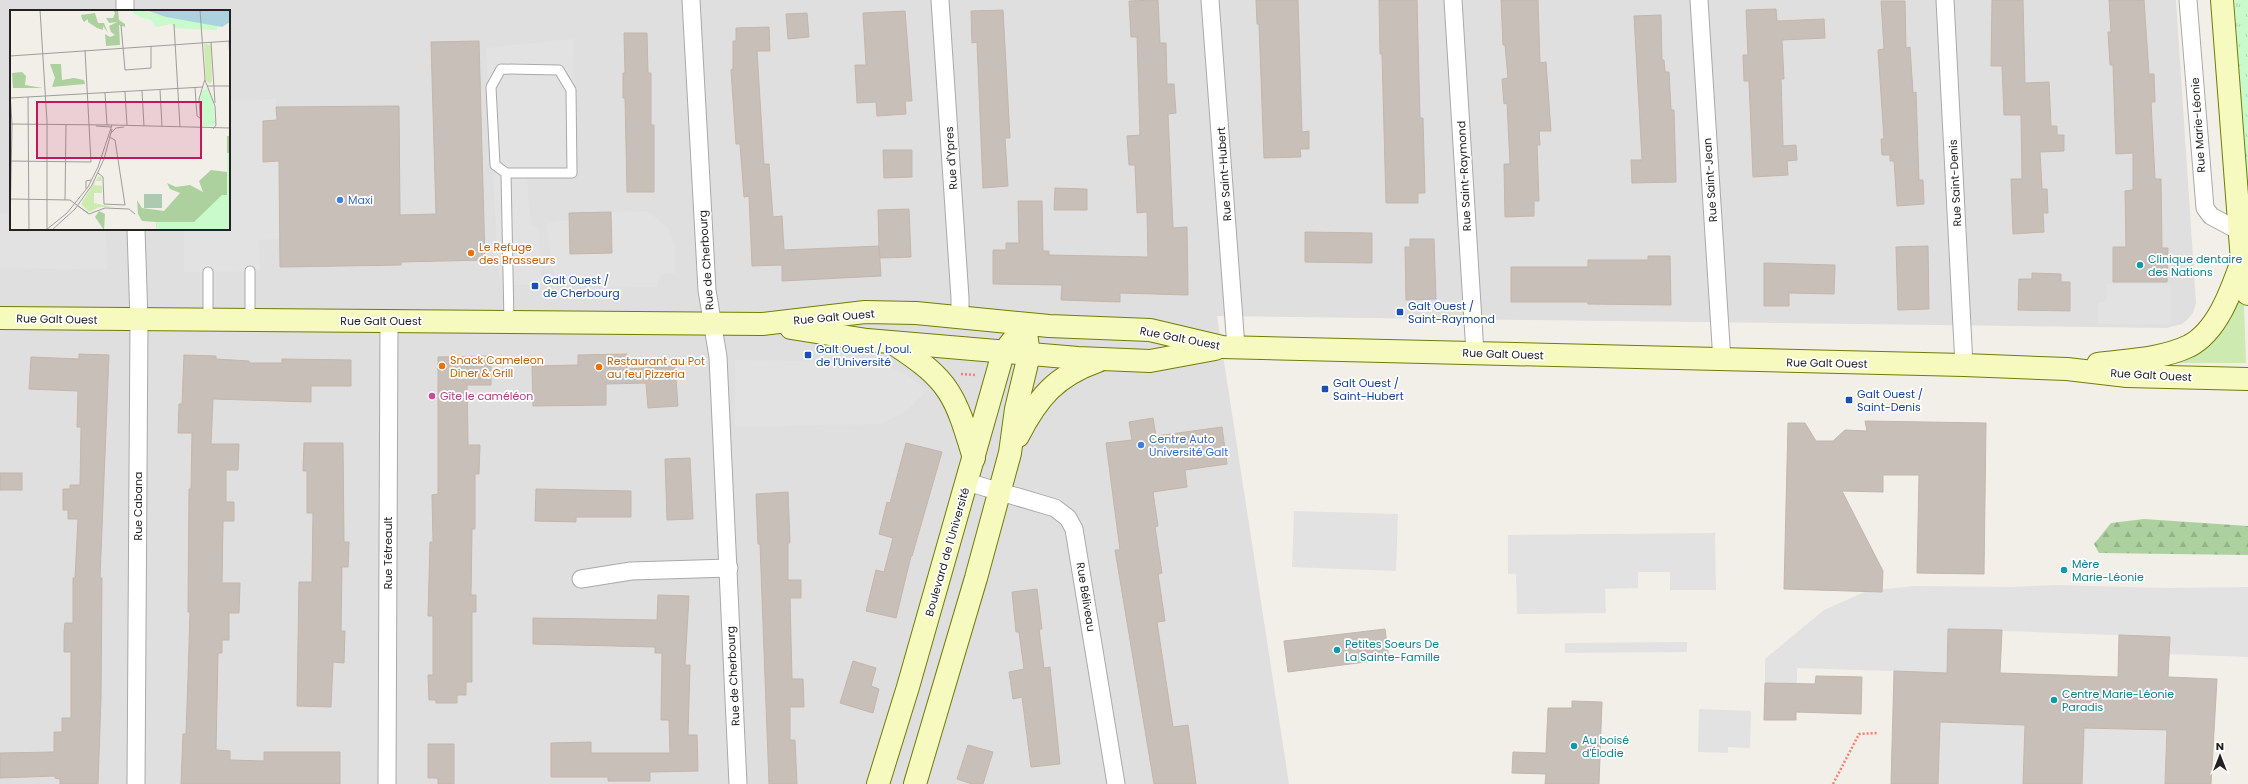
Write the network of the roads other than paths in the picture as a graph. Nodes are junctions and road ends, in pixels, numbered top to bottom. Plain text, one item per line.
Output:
1 (691, 0) edge
2 (940, 0) edge
3 (1210, 0) edge
4 (1454, 0) edge
5 (1699, 0) edge
6 (1945, 0) edge
7 (2188, 0) edge
8 (2222, 0) edge
9 (506, 173) junction
10 (136, 230) edge
11 (2239, 231) junction
12 (2242, 261) junction
13 (250, 271) dead end
14 (208, 272) dead end
15 (2248, 294) edge
16 (960, 317) junction
17 (0, 318) edge
18 (139, 320) junction
19 (208, 320) junction
20 (250, 321) junction
21 (389, 322) junction
22 (509, 322) junction
23 (712, 323) junction
24 (762, 324) junction
25 (1025, 325) junction
26 (891, 342) junction
27 (1229, 347) junction
28 (1003, 352) junction
29 (1475, 352) junction
30 (1028, 354) junction
31 (1101, 359) junction
32 (1722, 361) junction
33 (1964, 365) junction
34 (2068, 369) junction
35 (2248, 379) edge
36 (1010, 453) junction
37 (974, 458) junction
38 (967, 482) junction
39 (1000, 491) junction
40 (729, 568) junction
41 (581, 579) dead end
42 (136, 784) edge
43 (387, 784) edge
44 (738, 784) edge
45 (878, 784) edge
46 (915, 784) edge
47 (1116, 784) edge

1 - 23 street, Rue de Cherbourg
2 - 16 street, Rue d'Ypres
3 - 27 street, Rue Saint-Hubert
4 - 29 street, Rue Saint-Raymond
5 - 32 street, Rue Saint-Jean
6 - 33 street, Rue Saint-Denis
7 - 11 street, Rue Marie-Léonie
8 - 11 main road
9 - 9 lane
9 - 22 lane
10 - 18 street, Rue Cabana
11 - 12 main road
12 - 15 main road
12 - 34 main road
13 - 20 lane
14 - 19 lane
16 - 24 main road, Rue Galt Ouest
16 - 25 main road, Rue Galt Ouest
17 - 18 main road, Rue Galt Ouest
18 - 19 main road, Rue Galt Ouest
18 - 42 street, Rue Cabana
19 - 20 main road, Rue Galt Ouest
20 - 21 main road, Rue Galt Ouest
21 - 22 main road, Rue Galt Ouest
21 - 43 street, Rue Tétreault
22 - 23 main road, Rue Galt Ouest
23 - 24 main road, Rue Galt Ouest
23 - 40 street, Rue de Cherbourg
24 - 26 main road, Rue Galt Ouest
25 - 27 main road, Rue Galt Ouest
25 - 28 main road, Boulevard de l'Université
25 - 30 main road
26 - 28 main road, Rue Galt Ouest
26 - 37 main road
27 - 29 main road, Rue Galt Ouest
27 - 31 main road, Rue Galt Ouest
28 - 30 main road, Rue Galt Ouest
28 - 37 main road, Boulevard de l'Université
29 - 32 main road, Rue Galt Ouest
30 - 31 main road, Rue Galt Ouest
30 - 36 main road
31 - 36 main road
32 - 33 main road, Rue Galt Ouest
33 - 34 main road, Rue Galt Ouest
34 - 35 main road, Rue Galt Ouest
36 - 39 main road
37 - 38 main road, Boulevard de l'Université
38 - 39 street, Rue Béliveau
38 - 45 main road, Boulevard de l'Université
39 - 46 main road
39 - 47 street, Rue Béliveau
40 - 41 street
40 - 44 street, Rue de Cherbourg

